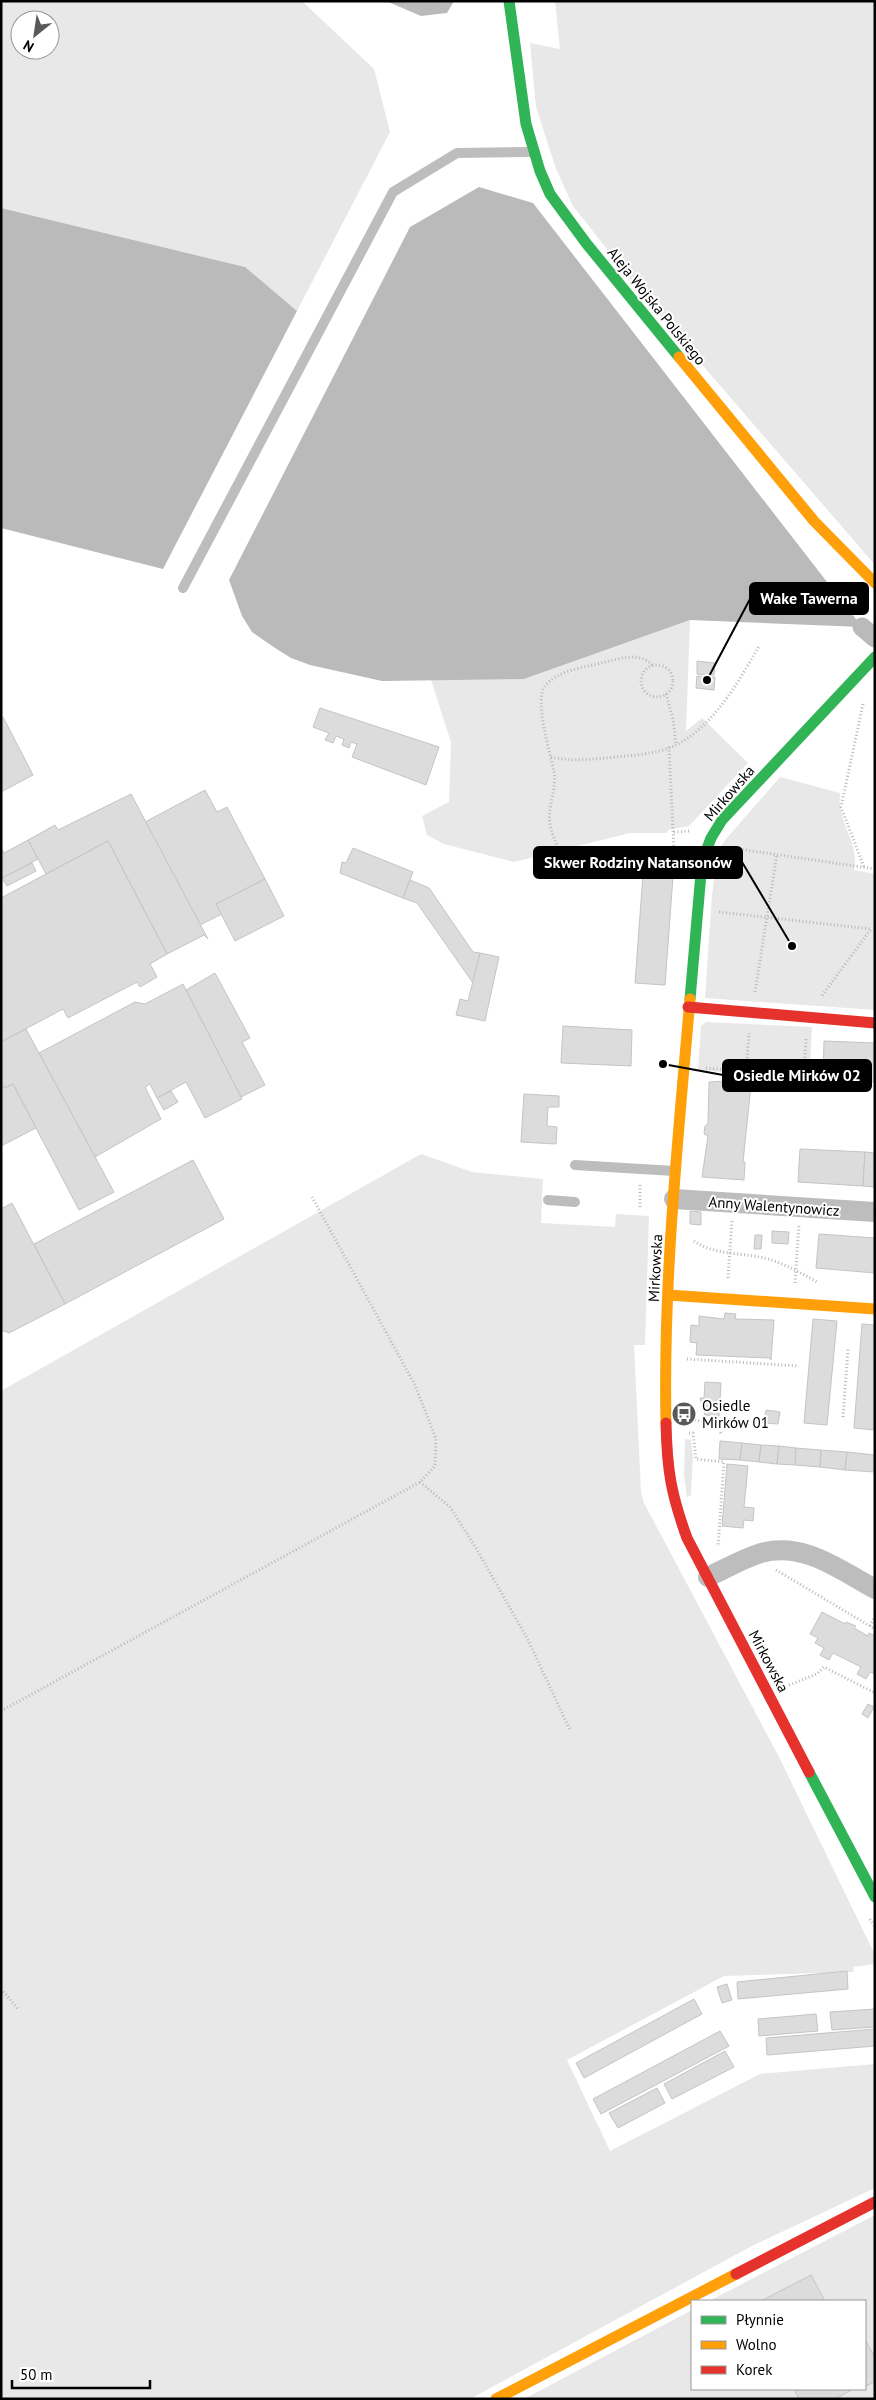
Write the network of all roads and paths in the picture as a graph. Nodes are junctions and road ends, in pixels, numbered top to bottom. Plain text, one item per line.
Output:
1 (509, 1) edge
2 (533, 152) junction
3 (875, 584) edge
4 (183, 588) dead end
5 (759, 646) dead end
6 (875, 657) edge
7 (652, 665) junction
8 (666, 694) junction
9 (864, 700) dead end
10 (676, 745) junction
11 (668, 748) junction
12 (551, 757) junction
13 (692, 831) dead end
14 (674, 832) junction
15 (708, 846) junction
16 (777, 854) junction
17 (563, 857) dead end
18 (685, 863) dead end
19 (864, 867) junction
20 (875, 869) edge
21 (717, 912) dead end
22 (766, 919) junction
23 (688, 1007) junction
24 (752, 1012) junction
25 (807, 1016) junction
26 (875, 1023) edge
27 (704, 1068) dead end
28 (746, 1072) junction
29 (575, 1166) dead end
30 (676, 1171) junction
31 (640, 1182) dead end
32 (312, 1197) dead end
33 (674, 1199) junction
34 (548, 1200) dead end
35 (575, 1202) dead end
36 (640, 1207) dead end
37 (732, 1211) dead end
38 (875, 1212) edge
39 (800, 1216) dead end
40 (692, 1240) dead end
41 (730, 1252) junction
42 (796, 1269) junction
43 (825, 1286) dead end
44 (668, 1295) junction
45 (727, 1299) junction
46 (793, 1303) junction
47 (875, 1310) edge
48 (848, 1348) dead end
49 (685, 1366) dead end
50 (799, 1366) dead end
51 (687, 1409) dead end
52 (843, 1417) dead end
53 (687, 1418) junction
54 (721, 1435) dead end
55 (420, 1482) junction
56 (717, 1554) dead end
57 (773, 1568) dead end
58 (708, 1577) junction
59 (875, 1589) edge
60 (875, 1616) edge
61 (870, 1626) junction
62 (875, 1629) edge
63 (787, 1686) dead end
64 (875, 1693) edge
65 (1, 1711) edge
66 (570, 1730) dead end
67 (875, 1897) edge
68 (1, 1989) edge
69 (19, 2010) dead end
70 (875, 2202) edge
71 (496, 2399) edge

1 - 2 street, Aleja Wojska Polskiego
2 - 3 street, Aleja Wojska Polskiego
2 - 4 lane
5 - 10 path
6 - 15 street, Mirkowska
7 - 8 path
7 - 8 path
7 - 12 path
8 - 10 path
9 - 19 path
10 - 11 path
11 - 12 path
11 - 14 path
12 - 17 path
13 - 14 path
14 - 18 path
15 - 16 path
15 - 23 street, Mirkowska
16 - 19 path
16 - 22 path
19 - 20 path
21 - 22 path
22 - 24 path
22 - 25 path
23 - 24 street
23 - 30 street, Mirkowska
24 - 25 street
24 - 28 path
25 - 26 street
25 - 28 path
27 - 28 path
29 - 30 lane
30 - 33 street, Mirkowska
31 - 36 path
32 - 55 path
33 - 38 street, Anny Walentynowicz
33 - 44 street, Mirkowska
34 - 35 lane
37 - 41 path
39 - 42 path
40 - 41 path
41 - 42 path
41 - 45 path
42 - 43 path
42 - 46 path
44 - 45 street
44 - 58 street, Mirkowska
45 - 46 street
46 - 47 street
48 - 52 path
49 - 50 path
51 - 53 path
53 - 54 path
53 - 56 path
55 - 65 path
55 - 66 path
57 - 61 path
58 - 59 street
58 - 67 street, Mirkowska
60 - 61 path
61 - 62 path
63 - 64 path
68 - 69 path
70 - 71 street

